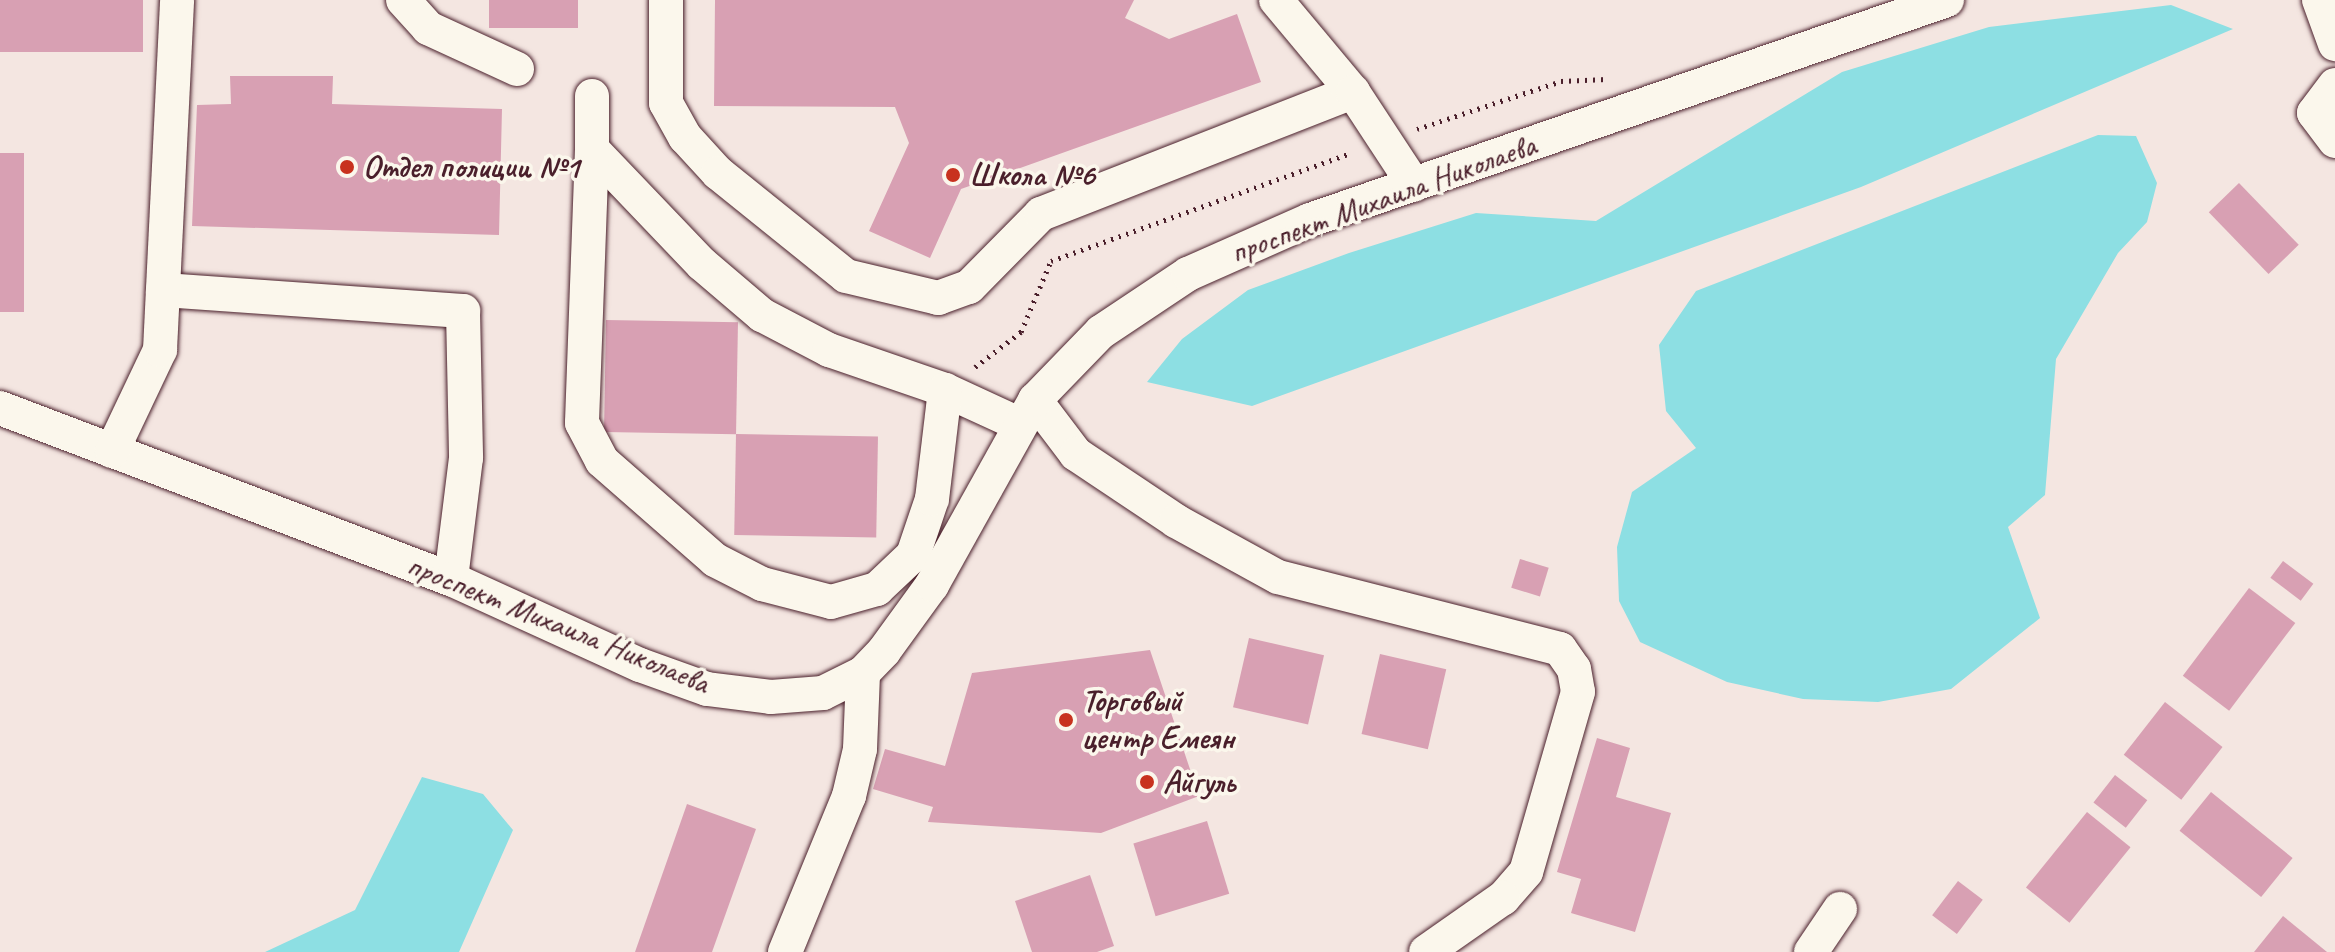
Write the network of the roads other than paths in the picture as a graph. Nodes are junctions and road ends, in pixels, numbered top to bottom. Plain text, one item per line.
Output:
1 (177, 0) edge
2 (403, 0) edge
3 (666, 0) edge
4 (1276, 0) edge
5 (1947, 0) edge
6 (2319, 0) edge
7 (2335, 44) edge
8 (517, 69) dead end
9 (2335, 85) edge
10 (1353, 92) junction
11 (592, 96) dead end
12 (2335, 141) edge
13 (592, 149) junction
14 (1414, 185) junction
15 (163, 290) junction
16 (945, 390) junction
17 (0, 408) edge
18 (1027, 412) junction
19 (112, 451) junction
20 (451, 579) junction
21 (863, 673) junction
22 (1840, 909) dead end
23 (785, 952) edge
24 (1426, 952) edge
25 (1811, 952) edge

1 - 15 street
2 - 8 street
3 - 10 street
4 - 10 street
5 - 14 street, проспект Михаила Николаева
6 - 7 street
9 - 12 street
10 - 14 street
11 - 13 street
13 - 16 street
13 - 16 street
14 - 18 street, проспект Михаила Николаева
15 - 19 street
15 - 20 street
16 - 18 street
17 - 19 street, проспект Михаила Николаева
18 - 21 street, проспект Михаила Николаева
18 - 24 street
19 - 20 street, проспект Михаила Николаева
20 - 21 street, проспект Михаила Николаева
21 - 23 street
22 - 25 street

